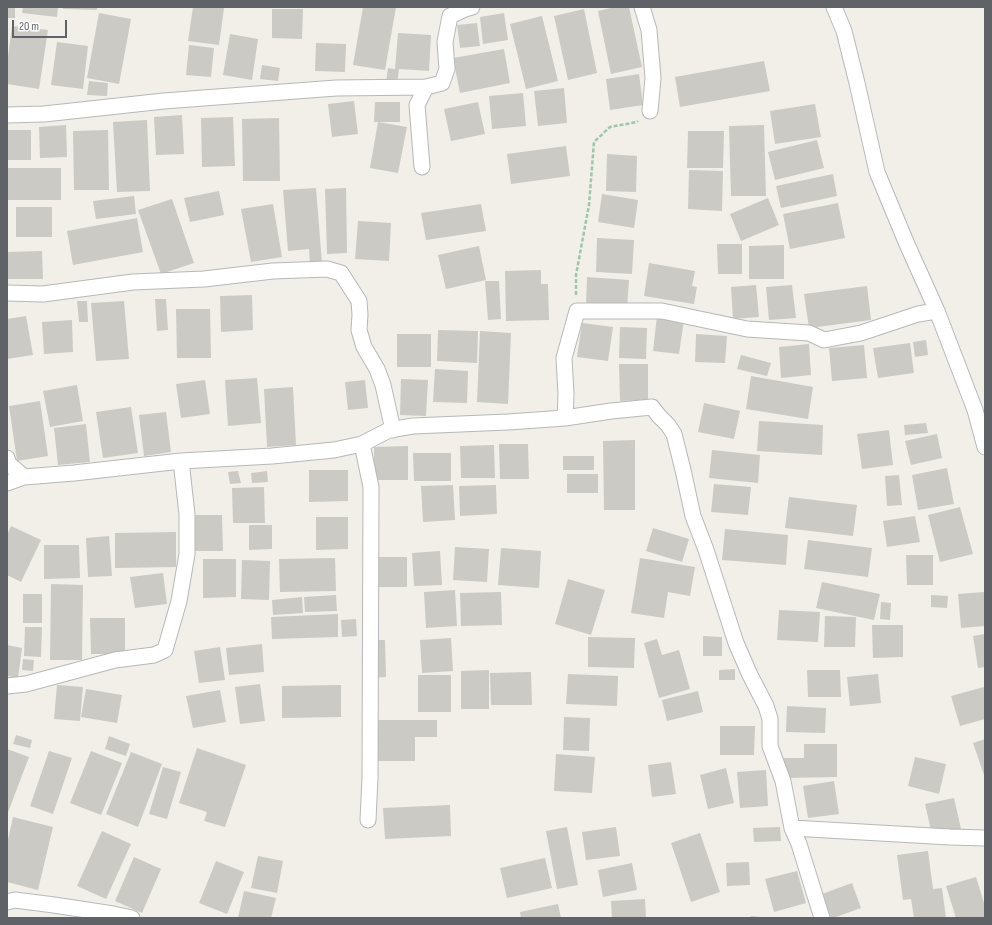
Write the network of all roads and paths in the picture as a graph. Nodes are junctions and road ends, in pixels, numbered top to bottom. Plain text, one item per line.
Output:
1 (472, 7) edge
2 (642, 7) edge
3 (834, 7) edge
4 (426, 87) junction
5 (650, 111) joint
6 (7, 115) edge
7 (422, 167) dead end
8 (7, 293) edge
9 (577, 311) junction
10 (937, 311) junction
11 (565, 418) junction
12 (393, 430) junction
13 (362, 444) junction
14 (985, 447) edge
15 (7, 458) edge
16 (181, 461) junction
17 (24, 477) junction
18 (7, 483) edge
19 (7, 686) edge
20 (368, 820) dead end
21 (792, 828) junction
22 (985, 838) edge
23 (7, 902) edge
24 (132, 918) edge
25 (822, 918) edge

1 - 4 street
2 - 5 street
3 - 10 street
4 - 6 street
4 - 7 street
5 - 9 path
8 - 12 street
9 - 10 street
9 - 11 street
10 - 14 street
11 - 12 street
11 - 21 street
12 - 13 street
13 - 16 street
13 - 20 street
15 - 17 street
16 - 17 street
16 - 19 street
17 - 18 street
21 - 22 street
21 - 25 street
23 - 24 street

